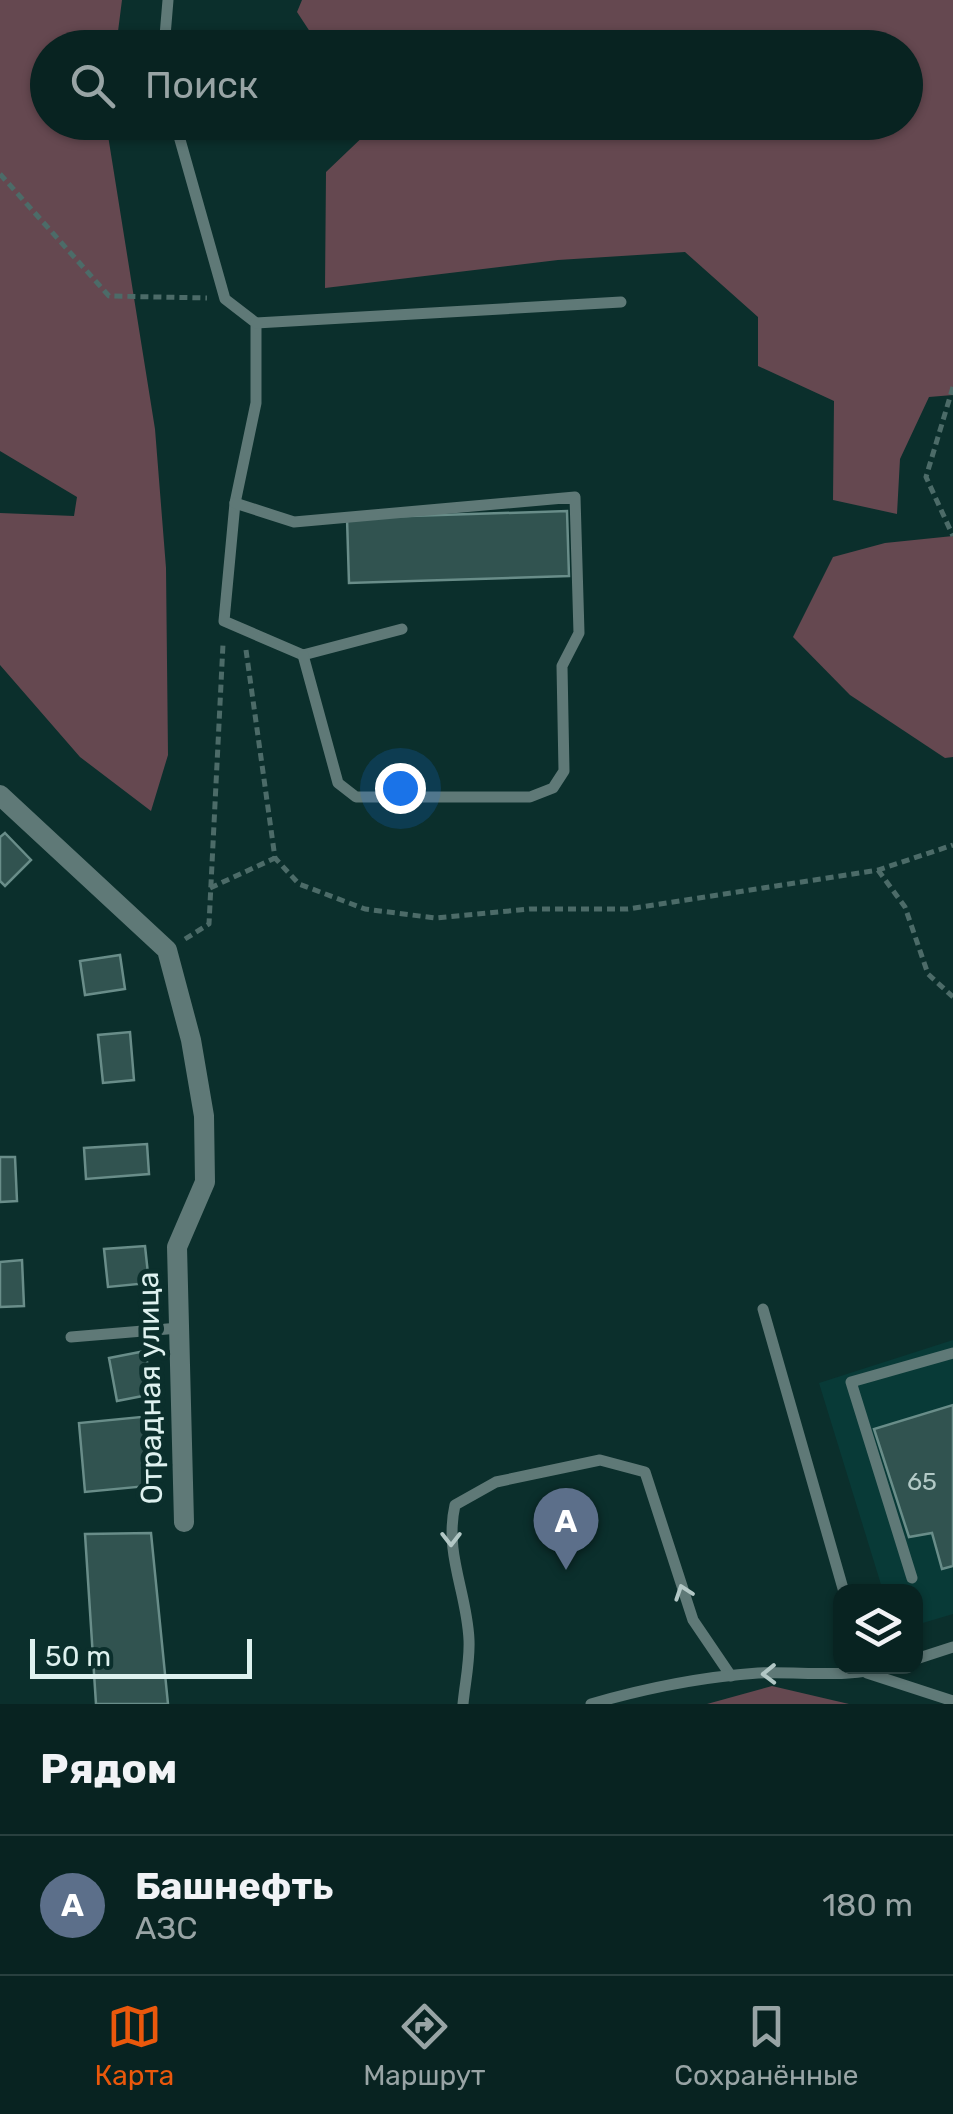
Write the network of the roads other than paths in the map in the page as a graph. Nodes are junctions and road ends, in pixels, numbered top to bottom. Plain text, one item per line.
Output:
1 (168, 0) edge
2 (166, 30) edge
3 (180, 140) edge
4 (622, 302) dead end
5 (256, 324) junction
6 (236, 503) junction
7 (402, 629) dead end
8 (303, 656) junction
9 (0, 795) edge
10 (763, 1309) dead end
11 (179, 1328) junction
12 (71, 1337) dead end
13 (953, 1353) edge
14 (184, 1522) dead end
15 (912, 1578) dead end
16 (842, 1584) edge
17 (953, 1647) edge
18 (923, 1656) edge
19 (833, 1671) edge
20 (877, 1674) edge
21 (731, 1676) junction
22 (953, 1701) edge
23 (463, 1704) edge
24 (591, 1704) edge

1 - 2 lane
3 - 5 lane
4 - 5 lane
5 - 6 lane
6 - 8 lane
6 - 8 lane
7 - 8 lane
9 - 11 street, Отрадная улица
10 - 16 lane
11 - 12 lane
11 - 14 street, Отрадная улица
13 - 15 lane
17 - 18 lane
19 -> 21 lane
20 - 22 lane
21 -> 23 lane
21 - 24 lane

